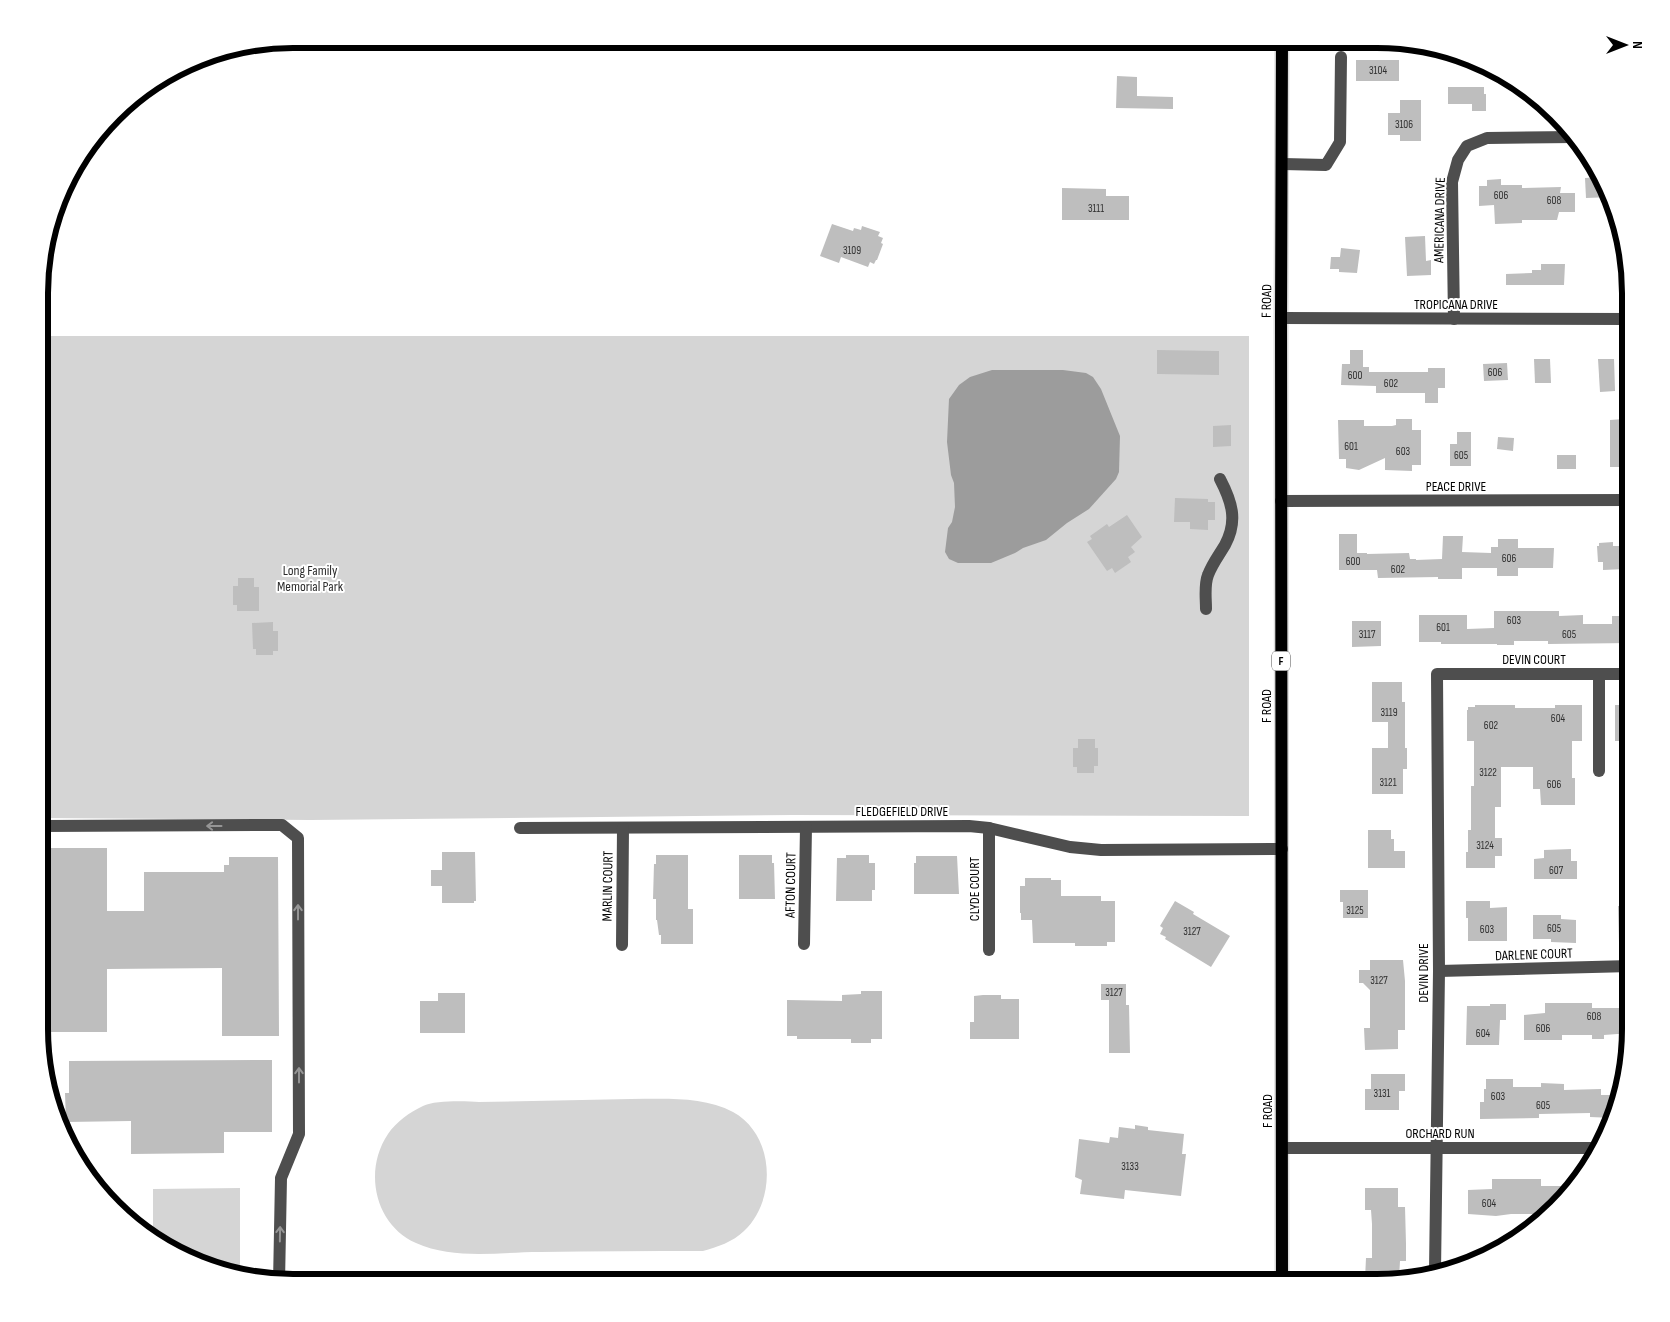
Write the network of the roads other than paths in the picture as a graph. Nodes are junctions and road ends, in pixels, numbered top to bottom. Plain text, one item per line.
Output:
1 (1282, 48) edge
2 (1341, 57) dead end
3 (1567, 137) edge
4 (1283, 164) junction
5 (1280, 318) junction
6 (1454, 319) junction
7 (1622, 319) edge
8 (1220, 479) dead end
9 (1622, 500) edge
10 (1281, 501) junction
11 (1206, 609) dead end
12 (1437, 674) joint
13 (1599, 674) junction
14 (1622, 674) edge
15 (1599, 771) dead end
16 (48, 826) edge
17 (806, 827) junction
18 (520, 828) dead end
19 (623, 828) junction
20 (989, 828) junction
21 (1282, 849) junction
22 (804, 944) dead end
23 (622, 945) dead end
24 (989, 950) dead end
25 (1622, 966) edge
26 (1439, 971) junction
27 (1282, 1148) junction
28 (1436, 1148) junction
29 (1592, 1148) edge
30 (1435, 1267) edge
31 (280, 1274) edge
32 (1282, 1274) edge

1 - 4 main road, F ROAD / F
2 - 4 street
3 - 6 street, AMERICANA DRIVE
4 - 5 main road, F ROAD / F
5 - 6 street, TROPICANA DRIVE
5 - 10 main road, F ROAD / F
6 - 7 street, TROPICANA DRIVE
8 - 11 street
9 - 10 street, PEACE DRIVE
10 - 21 main road, F ROAD / F
12 - 13 street, DEVIN COURT
12 - 26 street, DEVIN DRIVE
13 - 14 street, DEVIN COURT
13 - 15 street
31 -> 16 street
17 - 19 street, FLEDGEFIELD DRIVE
17 - 20 street, FLEDGEFIELD DRIVE
17 - 22 street, AFTON COURT
18 - 19 street, FLEDGEFIELD DRIVE
19 - 23 street, MARLIN COURT
20 - 21 street, FLEDGEFIELD DRIVE
20 - 24 street, CLYDE COURT
21 - 27 main road, F ROAD / F
25 - 26 street, DARLENE COURT
26 - 28 street, DEVIN DRIVE
27 - 28 street, ORCHARD RUN
27 - 32 main road, F ROAD / F
28 - 29 street, ORCHARD RUN
28 - 30 street, DEVIN DRIVE

